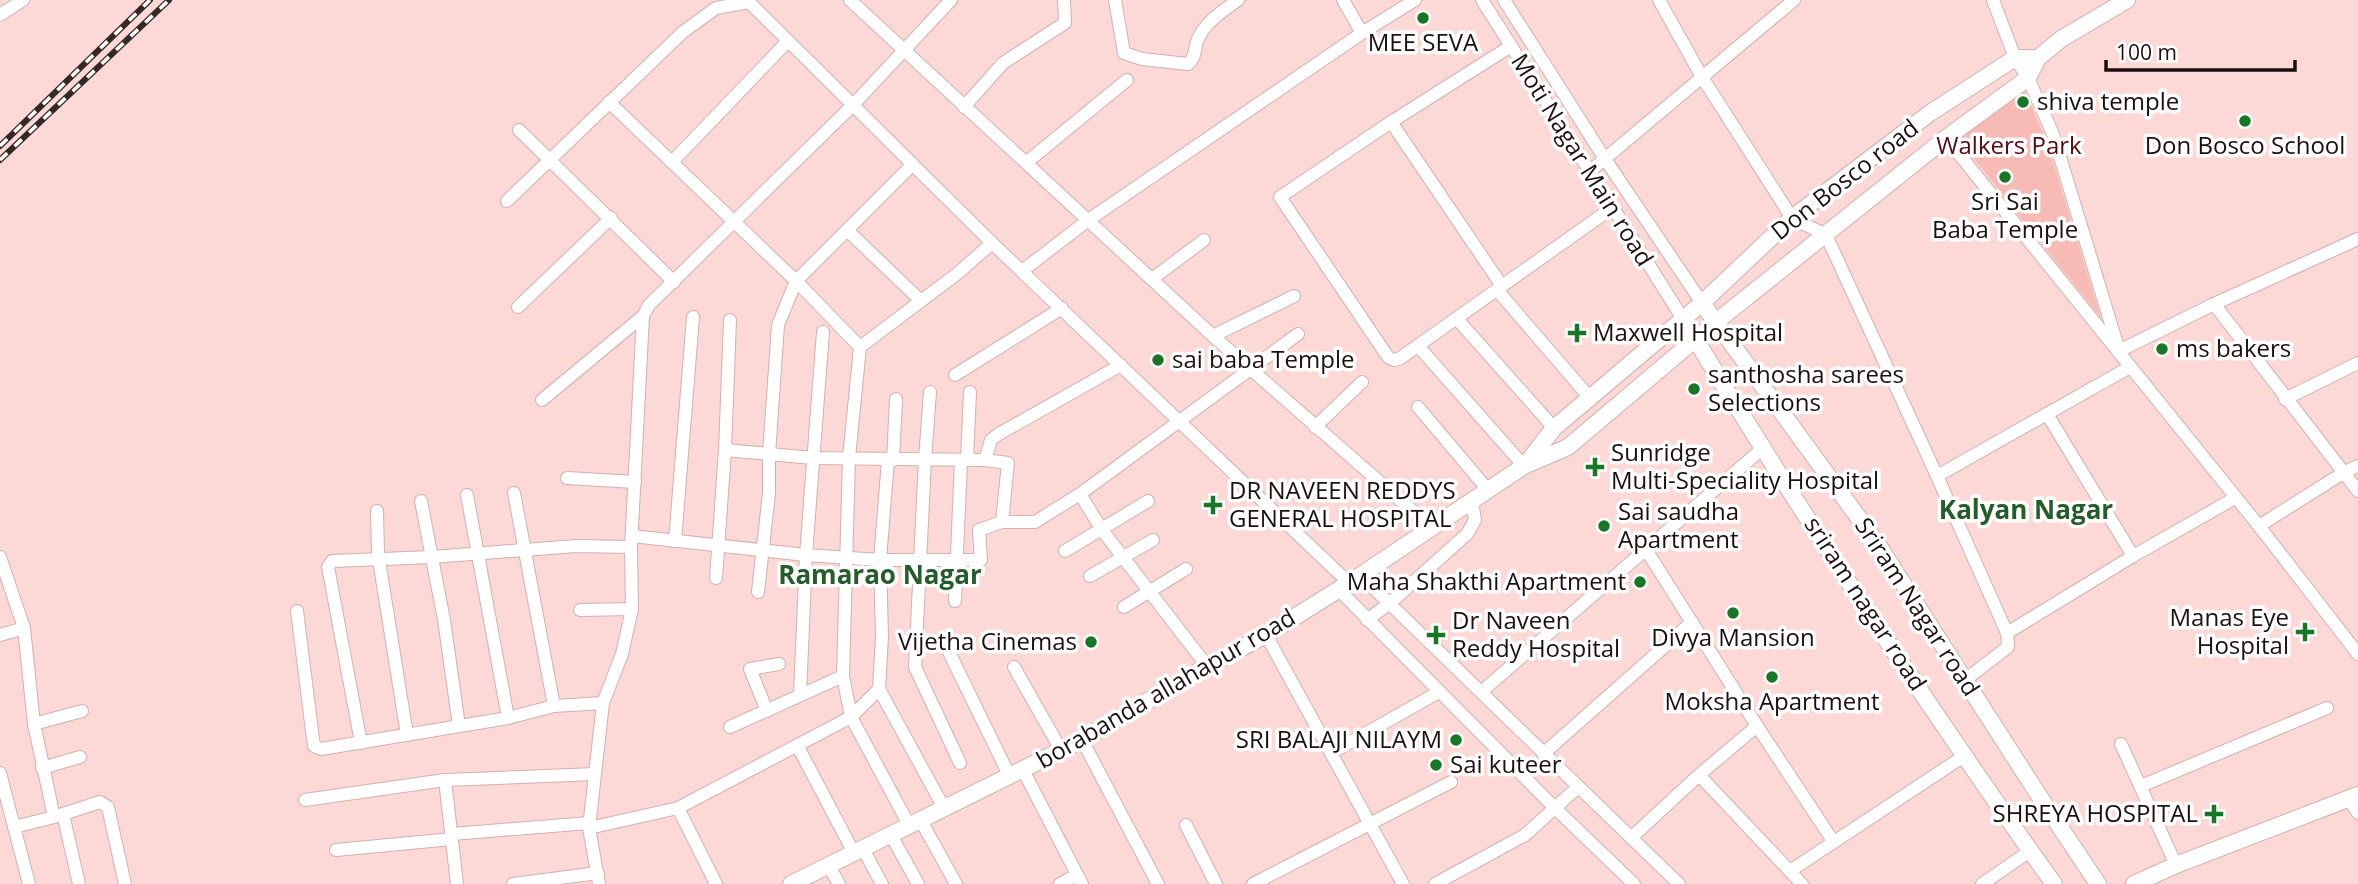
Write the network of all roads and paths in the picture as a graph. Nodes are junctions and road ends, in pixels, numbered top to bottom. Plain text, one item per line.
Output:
1 (23, 0) edge
2 (951, 0) edge
3 (1064, 0) edge
4 (1115, 0) edge
5 (1343, 0) edge
6 (1415, 0) edge
7 (1482, 0) edge
8 (1504, 0) edge
9 (1659, 0) edge
10 (1794, 0) edge
11 (1993, 0) edge
12 (2127, 0) edge
13 (853, 1) edge
14 (1234, 2) edge
15 (0, 15) edge
16 (1362, 33) junction
17 (788, 41) junction
18 (1511, 46) junction
19 (904, 49) junction
20 (2015, 58) junction
21 (2038, 58) junction
22 (1702, 77) junction
23 (2028, 78) junction
24 (1127, 80) dead end
25 (609, 102) junction
26 (853, 105) junction
27 (964, 107) junction
28 (1391, 122) junction
29 (519, 130) dead end
30 (1946, 138) junction
31 (1605, 159) junction
32 (549, 161) junction
33 (672, 162) junction
34 (1027, 162) junction
35 (913, 164) junction
36 (1589, 172) junction
37 (506, 201) dead end
38 (1612, 208) junction
39 (611, 218) junction
40 (1792, 218) junction
41 (1087, 220) junction
42 (734, 223) junction
43 (847, 230) junction
44 (1826, 234) junction
45 (2358, 239) edge
46 (1204, 240) dead end
47 (992, 243) junction
48 (1022, 271) junction
49 (1152, 279) junction
50 (796, 281) junction
51 (674, 282) junction
52 (1500, 288) junction
53 (1294, 296) dead end
54 (921, 300) junction
55 (1702, 303) junction
56 (2214, 304) junction
57 (518, 307) dead end
58 (1062, 308) junction
59 (643, 316) junction
60 (693, 317) dead end
61 (1457, 319) junction
62 (1683, 319) junction
63 (730, 320) dead end
64 (1717, 321) junction
65 (823, 332) dead end
66 (1298, 334) dead end
67 (1213, 336) junction
68 (1695, 339) junction
69 (1418, 346) junction
70 (860, 347) junction
71 (2119, 351) junction
72 (2358, 363) edge
73 (1121, 365) junction
74 (2130, 367) junction
75 (1251, 370) junction
76 (955, 375) dead end
77 (1362, 382) dead end
78 (930, 391) dead end
79 (970, 392) dead end
80 (1590, 398) junction
81 (896, 399) dead end
82 (2285, 399) junction
83 (542, 400) dead end
84 (1418, 407) dead end
85 (2047, 414) junction
86 (1180, 422) junction
87 (1315, 427) junction
88 (1554, 428) junction
89 (1763, 448) junction
90 (725, 450) junction
91 (769, 454) junction
92 (813, 458) junction
93 (849, 458) junction
94 (925, 458) junction
95 (890, 460) junction
96 (964, 460) junction
97 (985, 460) junction
98 (1524, 466) junction
99 (2358, 466) edge
100 (2343, 473) junction
101 (1937, 476) junction
102 (567, 478) dead end
103 (635, 482) junction
104 (1488, 490) junction
105 (2358, 491) edge
106 (513, 493) dead end
107 (1080, 494) junction
108 (467, 495) dead end
109 (2235, 498) junction
110 (421, 501) dead end
111 (1148, 501) dead end
112 (1472, 501) junction
113 (377, 511) dead end
114 (1002, 522) junction
115 (2259, 526) junction
116 (1431, 527) junction
117 (1102, 530) junction
118 (1153, 540) dead end
119 (632, 541) junction
120 (675, 541) junction
121 (718, 546) junction
122 (1645, 548) junction
123 (523, 550) junction
124 (762, 550) junction
125 (1065, 551) dead end
126 (477, 552) junction
127 (806, 555) junction
128 (2133, 556) junction
129 (0, 557) edge
130 (432, 557) junction
131 (845, 557) junction
132 (1124, 557) junction
133 (957, 558) junction
134 (380, 560) junction
135 (880, 560) junction
136 (920, 560) junction
137 (1186, 569) dead end
138 (1090, 576) dead end
139 (716, 578) dead end
140 (1349, 582) junction
141 (1149, 591) junction
142 (758, 592) dead end
143 (956, 601) dead end
144 (1390, 603) junction
145 (1124, 607) dead end
146 (632, 609) junction
147 (580, 610) dead end
148 (297, 611) dead end
149 (1367, 620) junction
150 (1692, 622) junction
151 (24, 628) junction
152 (2007, 633) junction
153 (0, 635) edge
154 (1266, 635) junction
155 (946, 646) dead end
156 (2358, 654) edge
157 (779, 664) dead end
158 (1207, 666) junction
159 (1014, 667) dead end
160 (843, 676) junction
161 (1965, 680) junction
162 (879, 689) junction
163 (1439, 692) junction
164 (1481, 692) junction
165 (800, 695) junction
166 (603, 704) junction
167 (554, 706) junction
168 (2327, 708) dead end
169 (82, 711) dead end
170 (766, 711) junction
171 (850, 717) junction
172 (508, 718) junction
173 (34, 724) junction
174 (459, 726) junction
175 (1757, 726) junction
176 (730, 727) dead end
177 (407, 735) junction
178 (1082, 740) junction
179 (361, 743) junction
180 (2121, 744) dead end
181 (797, 745) junction
182 (1061, 750) junction
183 (1331, 753) junction
184 (1543, 754) junction
185 (80, 757) dead end
186 (1964, 757) junction
187 (960, 763) dead end
188 (42, 768) junction
189 (0, 773) edge
190 (595, 774) junction
191 (1016, 774) junction
192 (1699, 775) junction
193 (445, 780) junction
194 (1451, 782) dead end
195 (2141, 786) junction
196 (1578, 788) junction
197 (305, 800) dead end
198 (3, 801) edge
199 (2356, 801) edge
200 (678, 808) junction
201 (944, 808) junction
202 (1556, 809) junction
203 (59, 816) junction
204 (914, 822) junction
205 (1186, 825) dead end
206 (1369, 826) junction
207 (14, 827) junction
208 (589, 828) junction
209 (891, 835) junction
210 (1632, 838) junction
211 (452, 839) junction
212 (1833, 841) junction
213 (336, 850) dead end
214 (858, 851) junction
215 (2030, 851) junction
216 (2176, 865) junction
217 (829, 866) junction
218 (1790, 871) junction
219 (598, 879) edge
220 (1080, 879) edge
221 (29, 884) edge
222 (79, 884) edge
223 (125, 884) edge
224 (457, 884) edge
225 (513, 884) edge
226 (716, 884) edge
227 (791, 884) edge
228 (839, 884) edge
229 (882, 884) edge
230 (918, 884) edge
231 (956, 884) edge
232 (1060, 884) edge
233 (1158, 884) edge
234 (1216, 884) edge
235 (1252, 884) edge
236 (1403, 884) edge
237 (1435, 884) edge
238 (1634, 884) edge
239 (1679, 884) edge
240 (1802, 884) edge
241 (1982, 884) edge
242 (2054, 884) edge
243 (2098, 884) edge
244 (2134, 884) edge

1 - 15 street
2 - 19 street
3 - 27 street
4 - 14 street
5 - 16 street
6 - 16 street
7 - 18 street, Moti Nagar Main road
8 - 31 street, Moti Nagar Main road
9 - 22 street
10 - 22 street
11 - 20 street
12 - 21 main road
13 - 19 street
16 - 41 street
17 - 25 street
17 - 26 street
17 - 33 street
18 - 28 street
18 - 36 street, Moti Nagar Main road
19 - 26 street
19 - 27 street
20 - 21 main road
20 - 23 street
20 - 40 main road, Don Bosco road
21 - 23 main road, Don Bosco road
22 - 31 street
22 - 40 street
23 - 30 main road, Don Bosco road
23 - 71 street
24 - 34 street
25 - 32 street
25 - 33 street
26 - 35 street
26 - 42 street
27 - 34 street
28 - 52 street
28 - 69 street
29 - 32 street
30 - 44 main road, Don Bosco road
30 - 71 street
31 - 36 street
31 - 55 street, Moti Nagar Main road
32 - 37 street
32 - 39 street
33 - 42 street
34 - 41 street
35 - 43 street
35 - 47 street
36 - 38 street, Moti Nagar Main road
38 - 52 street
38 - 62 street, Moti Nagar Main road
39 - 51 street
39 - 57 street
40 - 44 street
40 - 55 main road, Don Bosco road
41 - 48 street
41 - 49 street
42 - 50 street
42 - 51 street
43 - 50 street
43 - 54 street
44 - 64 main road, Don Bosco road
44 - 101 street
45 - 56 street
46 - 49 street
47 - 48 street
47 - 54 street
48 - 58 street
49 - 67 street
50 - 70 street
50 - 91 street
51 - 59 street
52 - 61 street
52 - 80 street
53 - 67 street
54 - 70 street
55 - 62 main road, borabanda allahapur road
55 - 64 main road, Sriram Nagar road
56 - 71 street
56 - 82 street
58 - 73 street
58 - 76 street
59 - 83 street
59 - 103 street
60 - 120 street
61 - 69 street
61 - 88 street
62 - 68 main road, sriram nagar road
62 - 80 main road, borabanda allahapur road
63 - 90 street
64 - 68 main road, borabanda allahapur road
64 - 161 main road, Sriram Nagar road
65 - 92 street
66 - 75 street
67 - 75 street
68 - 89 main road, sriram nagar road
68 - 98 main road, borabanda allahapur road
69 - 98 street
70 - 93 street
71 - 74 street
72 - 82 street
73 - 86 street
73 - 97 street
74 - 85 street
74 - 109 street
75 - 86 street
75 - 87 street
77 - 87 street
78 - 94 street
79 - 96 street
80 - 88 main road, borabanda allahapur road
81 - 95 street
82 - 100 street
84 - 104 street
85 - 101 street
85 - 128 street
86 - 107 street
86 - 140 street
87 - 116 street
88 - 98 main road, borabanda allahapur road
89 - 122 street
89 - 186 main road, sriram nagar road
90 - 91 street
90 - 121 street
91 - 92 street
91 - 124 street
92 - 93 street
92 - 127 street
93 - 95 street
93 - 131 street
94 - 95 street
94 - 96 street
94 - 136 street
95 - 135 street
96 - 97 street
96 - 133 street
97 - 114 street
98 - 104 main road, borabanda allahapur road
99 - 100 street
100 - 105 street
100 - 115 street
101 - 152 street
102 - 103 street
103 - 119 street
104 - 112 main road, borabanda allahapur road
106 - 123 street
107 - 114 street
107 - 117 street
108 - 126 street
109 - 115 street
109 - 128 street
110 - 130 street
111 - 117 street
112 - 116 main road, borabanda allahapur road
112 - 144 street
113 - 134 street
114 - 133 street
115 - 156 street
116 - 140 main road, borabanda allahapur road
117 - 125 street
117 - 132 street
118 - 132 street
119 - 120 street
119 - 123 street
119 - 146 street
120 - 121 street
121 - 124 street
121 - 139 street
122 - 150 street
122 - 164 street
123 - 126 street
123 - 167 street
124 - 127 street
124 - 142 street
126 - 130 street
126 - 172 street
127 - 131 street
127 - 165 street
128 - 152 street
129 - 151 street
130 - 134 street
130 - 174 street
131 - 135 street
131 - 160 street
132 - 138 street
132 - 141 street
133 - 136 street
133 - 143 street
134 - 177 street
134 - 179 street
135 - 136 street
135 - 162 street
136 - 187 street
137 - 141 street
140 - 144 street
140 - 149 street
140 - 154 main road, borabanda allahapur road
141 - 145 street
141 - 158 street
144 - 149 street
144 - 164 street
146 - 147 street
146 - 166 street
148 - 179 street
149 - 163 street
150 - 175 street
150 - 184 street
151 - 153 street
151 - 173 street
152 - 161 street
154 - 158 main road, borabanda allahapur road
154 - 183 street
155 - 191 street
157 - 170 street
158 - 178 main road, borabanda allahapur road
159 - 182 street
160 - 165 street
160 - 171 street
161 - 243 main road, Sriram Nagar road
162 - 171 street
162 - 201 street
163 - 183 street
163 - 202 street
164 - 184 street
165 - 170 street
166 - 167 street
166 - 190 street
167 - 172 street
168 - 195 street
169 - 173 street
170 - 176 street
171 - 181 street
171 - 204 street
172 - 174 street
173 - 188 street
174 - 177 street
175 - 192 street
175 - 212 street
177 - 179 street
178 - 182 main road, borabanda allahapur road
178 - 233 street
180 - 195 street
181 - 200 street
181 - 214 street
182 - 191 main road, borabanda allahapur road
183 - 206 street
184 - 196 street
185 - 188 street
186 - 212 street
186 - 215 main road, sriram nagar road
188 - 203 street
189 - 198 street
190 - 193 street
190 - 208 street
191 - 201 main road, borabanda allahapur road
191 - 220 street
192 - 210 street
192 - 218 street
193 - 197 street
193 - 211 street
194 - 206 street
195 - 216 street
196 - 202 street
196 - 210 street
198 - 207 street
199 - 216 main road
200 - 208 street
200 - 226 street
201 - 204 main road, borabanda allahapur road
202 - 237 street
202 - 238 street
203 - 207 street
203 - 222 street
203 - 223 street
204 - 209 main road, borabanda allahapur road
204 - 231 street
205 - 234 street
206 - 235 street
206 - 236 street
207 - 221 street
208 - 211 street
208 - 219 street
209 - 214 main road, borabanda allahapur road
209 - 230 street
210 - 239 street
211 - 213 street
211 - 224 street
212 - 218 street
214 - 217 main road, borabanda allahapur road
214 - 229 street
215 - 241 street
215 - 242 main road, sriram nagar road
216 - 244 main road
217 - 227 main road, borabanda allahapur road
217 - 228 street
218 - 240 street
219 - 225 street
220 - 232 street

